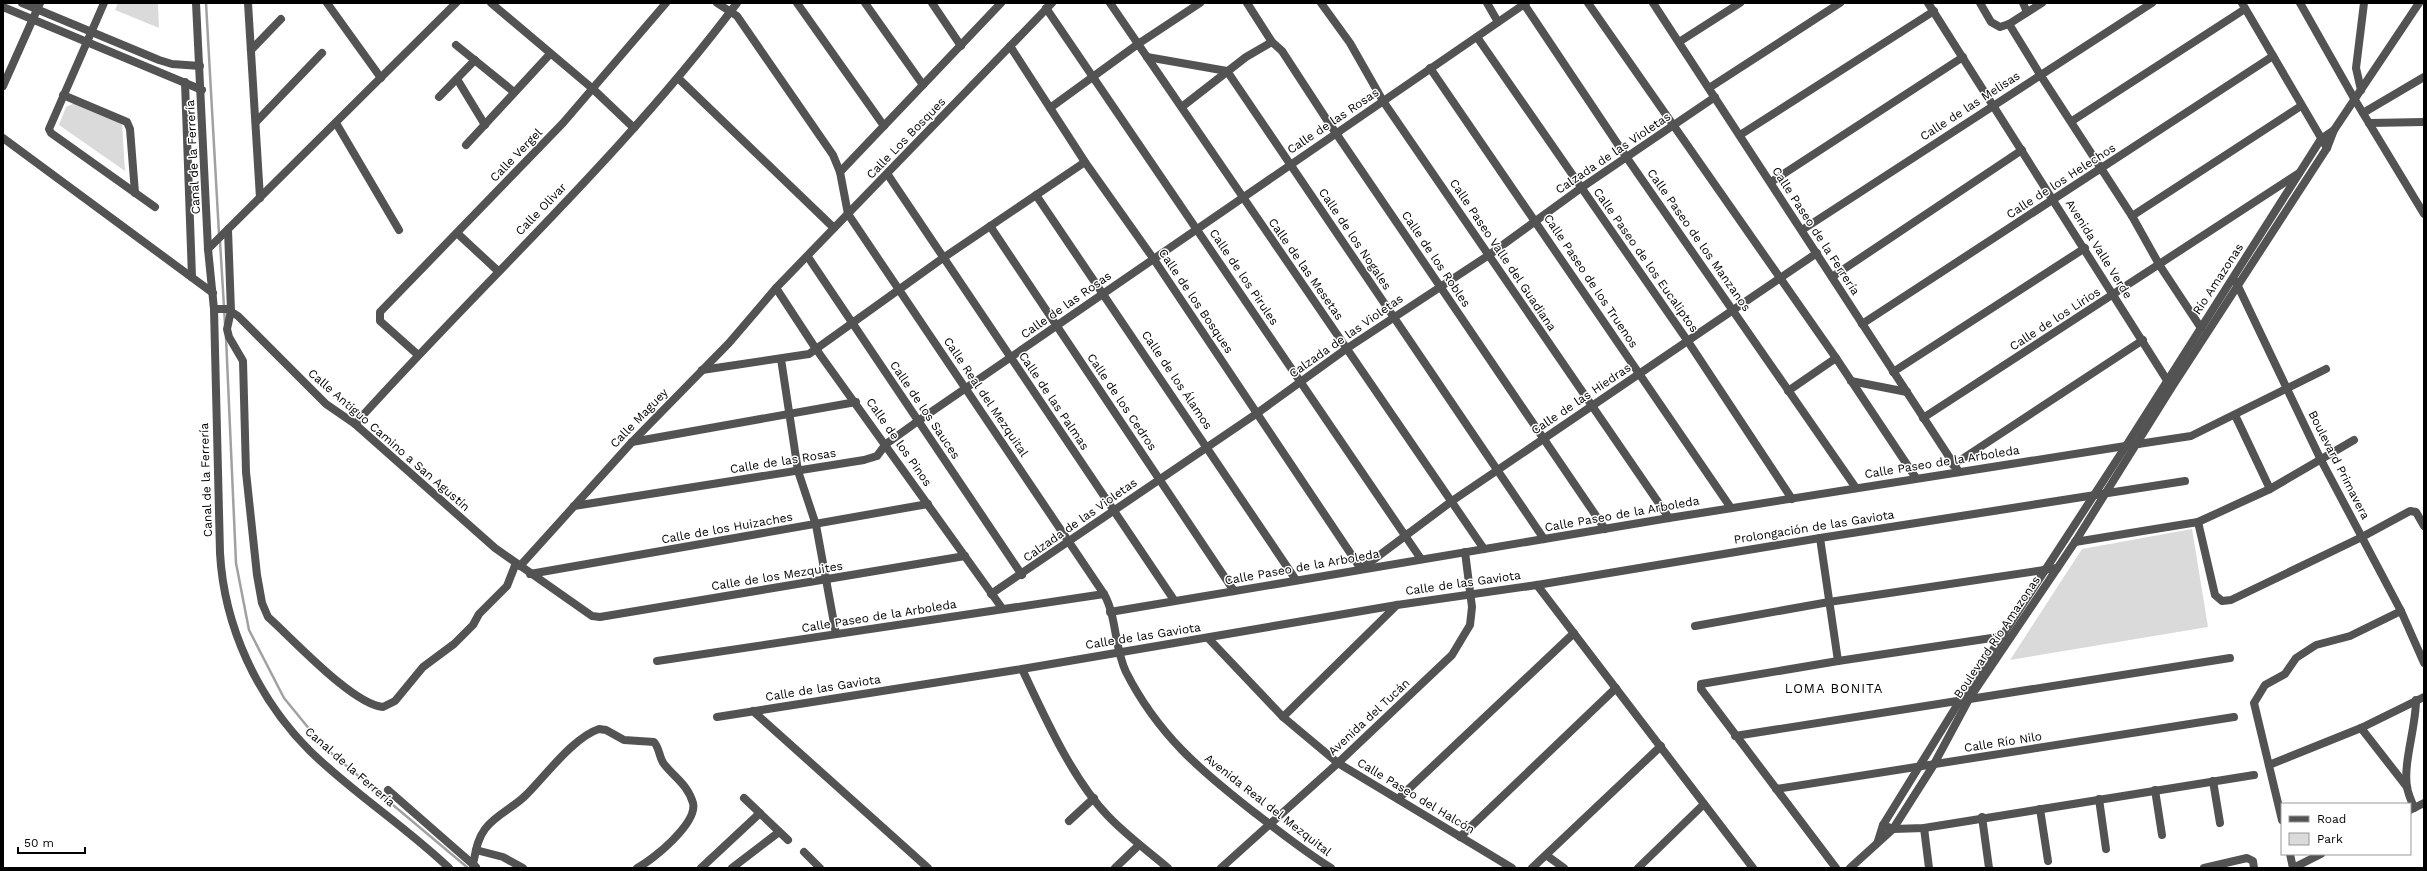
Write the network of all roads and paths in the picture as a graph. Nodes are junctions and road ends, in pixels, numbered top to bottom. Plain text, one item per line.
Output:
1 (22, 3) edge
2 (104, 3) edge
3 (196, 3) edge
4 (248, 3) edge
5 (328, 3) edge
6 (456, 3) edge
7 (491, 3) edge
8 (666, 3) edge
9 (717, 3) edge
10 (737, 3) edge
11 (797, 3) edge
12 (865, 3) edge
13 (932, 3) edge
14 (1000, 3) edge
15 (1110, 3) edge
16 (1200, 3) edge
17 (1247, 3) edge
18 (1321, 3) edge
19 (1487, 3) edge
20 (1588, 3) edge
21 (1653, 3) edge
22 (1740, 3) edge
23 (1840, 3) edge
24 (1928, 3) edge
25 (1980, 3) edge
26 (2023, 3) edge
27 (2042, 3) edge
28 (2152, 3) edge
29 (2301, 3) edge
30 (2364, 3) edge
31 (2419, 3) edge
32 (1525, 4) edge
33 (39, 6) edge
34 (1049, 6) edge
35 (2243, 6) edge
36 (3, 7) edge
37 (730, 11) junction
38 (1934, 11) junction
39 (2028, 12) junction
40 (281, 19) dead end
41 (33, 20) junction
42 (1498, 22) junction
43 (2009, 24) junction
44 (91, 33) junction
45 (1477, 37) junction
46 (87, 42) junction
47 (1272, 42) junction
48 (1679, 42) junction
49 (1138, 44) junction
50 (456, 45) dead end
51 (961, 46) junction
52 (1010, 46) junction
53 (250, 50) junction
54 (322, 53) dead end
55 (550, 54) junction
56 (2272, 56) junction
57 (1147, 57) junction
58 (1963, 57) junction
59 (475, 60) junction
60 (200, 66) junction
61 (6, 68) edge
62 (1430, 68) junction
63 (1227, 71) junction
64 (2041, 76) junction
65 (1093, 77) junction
66 (2424, 77) edge
67 (381, 78) junction
68 (678, 78) junction
69 (457, 80) junction
70 (185, 82) junction
71 (923, 85) junction
72 (3, 86) edge
73 (1709, 88) junction
74 (593, 89) junction
75 (202, 90) junction
76 (2361, 90) junction
77 (514, 92) junction
78 (63, 95) junction
79 (439, 97) dead end
80 (1715, 97) junction
81 (2355, 100) junction
82 (1383, 101) junction
83 (1994, 105) junction
84 (1183, 106) junction
85 (2302, 106) junction
86 (1050, 108) junction
87 (2363, 113) junction
88 (2072, 121) junction
89 (256, 122) junction
90 (2424, 122) edge
91 (336, 123) junction
92 (2369, 123) junction
93 (484, 125) junction
94 (884, 126) junction
95 (1674, 126) junction
96 (634, 128) junction
97 (2334, 130) junction
98 (1336, 134) junction
99 (1740, 135) junction
100 (3, 138) edge
101 (2321, 139) junction
102 (466, 145) dead end
103 (2328, 148) junction
104 (2022, 150) junction
105 (1627, 158) junction
106 (1085, 162) junction
107 (1291, 164) junction
108 (2102, 168) junction
109 (840, 172) junction
110 (2299, 173) junction
111 (888, 175) junction
112 (1771, 182) junction
113 (1581, 188) junction
114 (135, 193) junction
115 (1036, 195) junction
116 (260, 198) junction
117 (1242, 198) junction
118 (2054, 200) junction
119 (156, 207) dead end
120 (848, 214) junction
121 (2424, 214) edge
122 (2132, 216) junction
123 (1535, 221) junction
124 (990, 226) junction
125 (834, 228) junction
126 (1197, 228) junction
127 (228, 230) junction
128 (399, 230) dead end
129 (1802, 230) junction
130 (457, 233) junction
131 (2085, 248) junction
132 (208, 249) junction
133 (1817, 253) junction
134 (1489, 255) junction
135 (808, 257) junction
136 (943, 258) junction
137 (1153, 258) junction
138 (2160, 266) junction
139 (498, 271) junction
140 (192, 277) junction
141 (1832, 277) junction
142 (2234, 277) junction
143 (1780, 279) junction
144 (1440, 286) junction
145 (776, 288) junction
146 (2238, 288) junction
147 (900, 290) junction
148 (213, 293) junction
149 (1103, 293) junction
150 (2114, 295) junction
151 (223, 309) junction
152 (1733, 310) junction
153 (1394, 318) junction
154 (853, 321) junction
155 (1862, 324) junction
156 (1056, 326) junction
157 (2201, 328) junction
158 (1687, 340) junction
159 (2143, 340) junction
160 (816, 349) junction
161 (1346, 349) junction
162 (417, 354) junction
163 (1010, 358) junction
164 (1836, 358) junction
165 (781, 359) junction
166 (2326, 369) dead end
167 (702, 370) junction
168 (1893, 372) junction
169 (1640, 375) junction
170 (1851, 381) junction
171 (1300, 382) junction
172 (2170, 384) junction
173 (965, 388) junction
174 (2287, 389) junction
175 (1788, 390) junction
176 (1907, 392) junction
177 (856, 402) junction
178 (1592, 407) junction
179 (790, 414) junction
180 (1256, 414) junction
181 (2235, 414) junction
182 (1923, 418) junction
183 (918, 421) junction
184 (355, 424) junction
185 (1544, 438) junction
186 (2354, 440) dead end
187 (632, 442) junction
188 (886, 444) junction
189 (2138, 444) junction
190 (2126, 446) junction
191 (1207, 447) junction
192 (2321, 460) junction
193 (1953, 465) junction
194 (798, 471) junction
195 (1498, 471) junction
196 (1959, 472) junction
197 (1916, 478) junction
198 (1160, 479) junction
199 (2185, 481) dead end
200 (1856, 488) junction
201 (2270, 489) junction
202 (2107, 492) junction
203 (2095, 494) junction
204 (1792, 499) junction
205 (1452, 500) junction
206 (928, 504) junction
207 (574, 506) junction
208 (1731, 508) junction
209 (1115, 510) junction
210 (1669, 518) junction
211 (2198, 522) junction
212 (816, 524) junction
213 (2424, 526) edge
214 (1605, 529) junction
215 (1405, 534) junction
216 (2362, 537) junction
217 (1820, 538) junction
218 (1544, 539) junction
219 (1068, 542) junction
220 (2075, 542) junction
221 (1484, 549) junction
222 (1465, 552) junction
223 (965, 556) junction
224 (1421, 559) junction
225 (518, 564) junction
226 (2057, 568) junction
227 (1361, 569) junction
228 (2046, 570) junction
229 (530, 574) junction
230 (1022, 575) junction
231 (826, 580) junction
232 (1296, 580) junction
233 (1537, 585) junction
234 (1234, 591) junction
235 (991, 594) junction
236 (1104, 594) junction
237 (1471, 594) junction
238 (1174, 600) junction
239 (1829, 602) junction
240 (1397, 605) junction
241 (1002, 608) junction
242 (2401, 611) junction
243 (1110, 612) junction
244 (592, 616) joint
245 (1695, 626) dead end
246 (1574, 633) junction
247 (2015, 633) junction
248 (836, 634) junction
249 (2002, 637) junction
250 (1208, 638) junction
251 (1119, 652) junction
252 (2230, 658) dead end
253 (657, 661) dead end
254 (1838, 661) junction
255 (2424, 662) edge
256 (1022, 669) junction
257 (1616, 688) junction
258 (1969, 699) junction
259 (2420, 699) edge
260 (1959, 702) junction
261 (753, 711) junction
262 (717, 717) dead end
263 (1283, 717) junction
264 (2234, 717) dead end
265 (2361, 728) junction
266 (1735, 736) junction
267 (1660, 746) junction
268 (1338, 763) junction
269 (2269, 765) junction
270 (1933, 766) junction
271 (1920, 767) junction
272 (2254, 775) dead end
273 (2213, 781) junction
274 (2407, 787) junction
275 (1776, 788) junction
276 (388, 790) dead end
277 (2156, 790) junction
278 (744, 798) dead end
279 (1094, 798) junction
280 (1398, 799) junction
281 (2099, 799) junction
282 (2411, 803) edge
283 (1704, 804) junction
284 (2424, 804) edge
285 (2040, 809) junction
286 (2412, 809) edge
287 (760, 813) junction
288 (2281, 816) edge
289 (1982, 817) junction
290 (1069, 821) dead end
291 (2220, 823) dead end
292 (1271, 825) junction
293 (1883, 825) junction
294 (1924, 828) junction
295 (1894, 829) junction
296 (779, 832) junction
297 (2162, 836) dead end
298 (1460, 837) junction
299 (788, 840) dead end
300 (1878, 842) junction
301 (1140, 845) junction
302 (2106, 849) dead end
303 (476, 850) junction
304 (804, 852) dead end
305 (1546, 855) junction
306 (2290, 855) edge
307 (2320, 855) edge
308 (2048, 861) dead end
309 (475, 866) edge
310 (1749, 866) edge
311 (449, 868) edge
312 (523, 868) edge
313 (638, 868) edge
314 (701, 868) edge
315 (732, 868) edge
316 (820, 868) edge
317 (928, 868) edge
318 (1115, 868) edge
319 (1168, 868) edge
320 (1221, 868) edge
321 (1331, 868) edge
322 (1512, 868) edge
323 (1532, 868) edge
324 (1564, 868) edge
325 (1638, 868) edge
326 (1836, 868) edge
327 (1850, 868) edge
328 (1929, 868) edge
329 (1989, 868) edge
330 (2204, 868) edge
331 (2254, 868) edge
332 (2293, 868) edge

1 - 33 street
2 - 44 street
3 - 60 street, Canal de la Ferrería
4 - 53 street
5 - 67 street
6 - 67 street
7 - 55 street
8 - 74 street, Calle Vergel
9 - 37 street
10 - 37 street, Calle Olivar
11 - 94 street
12 - 71 street
13 - 51 street
14 - 51 street
15 - 49 street, Calle de las Mesetas
16 - 49 street
17 - 47 street, Calle de los Robles
18 - 82 street, Calle Paseo Valle del Guadiana
19 - 42 street
20 - 95 street
21 - 48 street, Calle Paseo de la Ferrería
22 - 48 street
23 - 73 street
24 - 38 street, Avenida Valle Verde
25 - 43 street
26 - 39 street
27 - 39 street
28 - 64 street, Calle de las Melisas
29 - 81 street
30 - 76 street
31 - 76 street, Río Amazonas
32 - 42 street, Calle de las Rosas
32 - 105 street, Calle Paseo de los Manzanos
33 - 41 street
33 - 44 street
34 - 52 street, Calle Los Bosques
34 - 65 street, Calle de los Pirules
35 - 56 street
35 - 88 street
36 - 41 street
37 - 68 street, Calle Olivar
37 - 109 street
38 - 58 street, Avenida Valle Verde
38 - 99 street
39 - 43 street
40 - 53 street
41 - 46 street
41 - 61 street
42 - 45 street, Calle de las Rosas
43 - 64 street
44 - 46 street
44 - 60 street
45 - 62 street, Calle de las Rosas
45 - 113 street, Calle Paseo de los Eucaliptos
46 - 70 street
46 - 78 street
47 - 63 street
47 - 98 street, Calle de los Robles
48 - 73 street, Calle Paseo de la Ferrería
49 - 57 street, Calle de las Mesetas
49 - 65 street
50 - 59 street
51 - 71 street
52 - 86 street, Calle de los Bosques
52 - 111 street, Calle Los Bosques
53 - 89 street
54 - 89 street
55 - 74 street
55 - 77 street
56 - 85 street
56 - 108 street, Calle de los Helechos
57 - 63 street
57 - 84 street, Calle de las Mesetas
58 - 83 street, Avenida Valle Verde
58 - 112 street
59 - 69 street
59 - 77 street
60 - 75 street, Canal de la Ferrería
61 - 72 street
62 - 82 street, Calle de las Rosas
62 - 123 street, Calle Paseo de los Truenos
63 - 84 street
63 - 107 street, Calle de los Nogales
64 - 83 street, Calle de las Melisas
64 - 88 street
65 - 86 street
65 - 126 street, Calle de los Pirules
66 - 87 street
67 - 91 street
68 - 96 street, Calle Olivar
68 - 125 street
69 - 79 street
69 - 93 street
70 - 75 street
70 - 140 street
71 - 94 street
73 - 80 street, Calle Paseo de la Ferrería
74 - 96 street
74 - 130 street, Calle Vergel
75 - 132 street, Canal de la Ferrería
76 - 81 street, Río Amazonas
77 - 93 street
78 - 114 street
78 - 114 street
80 - 95 street, Calzada de las Violetas
80 - 99 street, Calle Paseo de la Ferrería
81 - 87 street
81 - 97 street, Río Amazonas
82 - 98 street, Calle de las Rosas
82 - 134 street, Calle Paseo Valle del Guadiana
83 - 104 street, Avenida Valle Verde
83 - 129 street, Calle de las Melisas
84 - 117 street, Calle de las Mesetas
85 - 101 street
85 - 122 street
86 - 106 street, Calle de los Bosques
87 - 92 street
88 - 108 street
89 - 116 street
90 - 92 street
91 - 116 street
91 - 128 street
92 - 121 street
93 - 102 street
94 - 109 street
95 - 105 street, Calzada de las Violetas
95 - 143 street
96 - 139 street, Calle Olivar
97 - 101 street, Río Amazonas
97 - 103 street, Río Amazonas
98 - 107 street, Calle de las Rosas
98 - 144 street, Calle de los Robles
99 - 112 street, Calle Paseo de la Ferrería
100 - 140 street
101 - 103 street
101 - 110 street, Río Amazonas
103 - 146 street, Río Amazonas
104 - 118 street, Avenida Valle Verde
104 - 141 street
105 - 113 street, Calzada de las Violetas
105 - 152 street, Calle Paseo de los Manzanos
106 - 115 street
106 - 137 street, Calle de los Bosques
107 - 117 street, Calle de las Rosas
107 - 153 street, Calle de los Nogales
108 - 118 street, Calle de los Helechos
108 - 122 street
109 - 120 street
110 - 138 street, Calle de los Lirios
110 - 142 street, Río Amazonas
111 - 120 street, Calle Los Bosques
111 - 136 street, Calle de las Palmas
112 - 129 street, Calle Paseo de la Ferrería
113 - 123 street, Calzada de las Violetas
113 - 158 street, Calle Paseo de los Eucaliptos
114 - 119 street
115 - 124 street
115 - 149 street, Calle de los Álamos
116 - 127 street
117 - 126 street, Calle de las Rosas
117 - 161 street, Calle de las Mesetas
118 - 131 street, Avenida Valle Verde
118 - 155 street, Calle de los Helechos
120 - 125 street, Calle Los Bosques
120 - 147 street, Calle Real del Mezquital
122 - 138 street
123 - 134 street, Calzada de las Violetas
123 - 169 street, Calle Paseo de los Truenos
124 - 136 street
124 - 156 street, Calle de los Cedros
125 - 135 street, Calle Los Bosques
126 - 137 street, Calle de las Rosas
126 - 171 street, Calle de los Pirules
127 - 132 street
127 - 151 street
129 - 133 street, Calle Paseo de la Ferrería
130 - 139 street
130 - 162 street, Calle Vergel
131 - 150 street, Avenida Valle Verde
131 - 168 street
132 - 148 street, Canal de la Ferrería
133 - 141 street, Calle Paseo de la Ferrería
133 - 143 street, Calle de las Hiedras
134 - 144 street, Calzada de las Violetas
134 - 178 street, Calle Paseo Valle del Guadiana
135 - 145 street, Calle Los Bosques
135 - 154 street, Calle de los Sauces
136 - 147 street
136 - 163 street, Calle de las Palmas
137 - 149 street, Calle de las Rosas
137 - 180 street, Calle de los Bosques
138 - 150 street, Calle de los Lirios
138 - 157 street
139 - 162 street, Calle Olivar
140 - 148 street
141 - 155 street, Calle Paseo de la Ferrería
142 - 146 street, Boulevard Primavera
142 - 157 street, Río Amazonas
143 - 152 street, Calle de las Hiedras
143 - 164 street
144 - 153 street, Calzada de las Violetas
144 - 185 street, Calle de los Robles
145 - 160 street, Calle de los Pinos
145 - 167 street, Calle Maguey
146 - 172 street, Río Amazonas
146 - 174 street, Boulevard Primavera
147 - 154 street
147 - 173 street, Calle Real del Mezquital
148 - 151 street, Canal de la Ferrería
149 - 156 street, Calle de las Rosas
149 - 191 street, Calle de los Álamos
150 - 159 street, Avenida Valle Verde
150 - 182 street, Calle de los Lirios
151 - 184 street, Calle Antiguo Camino a San Agustín
151 - 225 street
151 - 311 street, Canal de la Ferrería
152 - 158 street, Calle de las Hiedras
152 - 175 street, Calle Paseo de los Manzanos
153 - 161 street, Calzada de las Violetas
153 - 195 street, Calle de los Nogales
154 - 160 street
154 - 183 street, Calle de los Sauces
155 - 168 street, Calle Paseo de la Ferrería
156 - 163 street, Calle de las Rosas
156 - 198 street, Calle de los Cedros
157 - 172 street, Río Amazonas
158 - 169 street, Calle de las Hiedras
158 - 204 street, Calle Paseo de los Eucaliptos
159 - 172 street, Avenida Valle Verde
159 - 193 street
160 - 165 street
160 - 177 street, Calle de los Pinos
161 - 171 street, Calzada de las Violetas
161 - 205 street, Calle de las Mesetas
162 - 184 street, Calle Olivar
163 - 173 street, Calle de las Rosas
163 - 209 street, Calle de las Palmas
164 - 170 street
164 - 175 street
165 - 167 street
165 - 179 street
166 - 174 street, Calle Paseo de la Arboleda
167 - 187 street, Calle Maguey
168 - 176 street, Calle Paseo de la Ferrería
169 - 178 street, Calle de las Hiedras
169 - 208 street, Calle Paseo de los Truenos
170 - 176 street
170 - 197 street
171 - 180 street, Calzada de las Violetas
171 - 215 street, Calle de los Pirules
172 - 189 street, Río Amazonas
172 - 190 street, Río Amazonas
173 - 183 street, Calle de las Rosas
173 - 219 street, Calle Real del Mezquital
174 - 181 street, Calle Paseo de la Arboleda
174 - 192 street, Boulevard Primavera
175 - 200 street, Calle Paseo de los Manzanos
176 - 182 street, Calle Paseo de la Ferrería
177 - 179 street
177 - 188 street, Calle de los Pinos
178 - 185 street, Calle de las Hiedras
178 - 210 street, Calle Paseo Valle del Guadiana
179 - 187 street
179 - 194 street
180 - 191 street, Calzada de las Violetas
180 - 227 street, Calle de los Bosques
181 - 189 street, Calle Paseo de la Arboleda
181 - 201 street
182 - 193 street, Calle Paseo de la Ferrería
183 - 188 street, Calle de las Rosas
183 - 230 street, Calle de los Sauces
184 - 225 street, Calle Antiguo Camino a San Agustín
185 - 195 street, Calle de las Hiedras
185 - 214 street, Calle de los Robles
186 - 192 street
187 - 207 street, Calle Maguey
188 - 194 street, Calle de las Rosas
188 - 206 street, Calle de los Pinos
189 - 190 street, Calle Paseo de la Arboleda
189 - 202 street, Boulevard Río Amazonas
190 - 196 street, Calle Paseo de la Arboleda
190 - 203 street, Boulevard Río Amazonas
191 - 198 street, Calzada de las Violetas
191 - 232 street, Calle de los Álamos
192 - 201 street
192 - 216 street, Boulevard Primavera
193 - 196 street, Calle Paseo de la Ferrería
194 - 207 street, Calle de las Rosas
194 - 212 street
195 - 205 street, Calle de las Hiedras
195 - 218 street, Calle de los Nogales
196 - 197 street, Calle Paseo de la Arboleda
197 - 200 street, Calle Paseo de la Arboleda
198 - 209 street, Calzada de las Violetas
198 - 234 street, Calle de los Cedros
199 - 202 street, Prolongación de las Gaviota
200 - 204 street, Calle Paseo de la Arboleda
201 - 211 street
202 - 203 street, Prolongación de las Gaviota
202 - 220 street, Boulevard Río Amazonas
203 - 217 street, Prolongación de las Gaviota
203 - 228 street, Boulevard Río Amazonas
204 - 208 street, Calle Paseo de la Arboleda
205 - 215 street, Calle de las Hiedras
205 - 221 street, Calle de las Mesetas
206 - 212 street, Calle de los Huizaches
206 - 223 street, Calle de los Pinos
207 - 225 street, Calle Maguey
208 - 210 street, Calle Paseo de la Arboleda
209 - 219 street, Calzada de las Violetas
209 - 238 street, Calle de las Palmas
210 - 214 street, Calle Paseo de la Arboleda
211 - 216 street
211 - 220 street
212 - 229 street, Calle de los Huizaches
212 - 231 street
213 - 216 street
214 - 218 street, Calle Paseo de la Arboleda
215 - 224 street, Calle de los Pirules
215 - 227 street, Calle de las Hiedras
216 - 242 street, Boulevard Primavera
217 - 233 street, Prolongación de las Gaviota
217 - 239 street
218 - 221 street, Calle Paseo de la Arboleda
219 - 230 street, Calzada de las Violetas
219 - 236 street, Calle Real del Mezquital
220 - 226 street, Boulevard Río Amazonas
221 - 222 street, Calle Paseo de la Arboleda
222 - 224 street, Calle Paseo de la Arboleda
222 - 237 street, Avenida del Tucán
223 - 231 street, Calle de los Mezquites
223 - 235 street, Calle de los Pinos
224 - 227 street, Calle Paseo de la Arboleda
225 - 229 street, Calle Antiguo Camino a San Agustín
226 - 228 street
226 - 247 street, Boulevard Río Amazonas
227 - 232 street, Calle Paseo de la Arboleda
228 - 239 street
228 - 249 street, Boulevard Río Amazonas
229 - 244 street, Calle Antiguo Camino a San Agustín
230 - 235 street, Calzada de las Violetas
231 - 244 street, Calle de los Mezquites
231 - 248 street
232 - 234 street, Calle Paseo de la Arboleda
233 - 237 street, Calle de las Gaviota
233 - 246 street
234 - 238 street, Calle Paseo de la Arboleda
235 - 241 street, Calle de los Pinos
236 - 241 street, Calle Paseo de la Arboleda
236 - 243 street, Avenida Real del Mezquital
237 - 240 street, Calle de las Gaviota
237 - 268 street, Avenida del Tucán
238 - 243 street, Calle Paseo de la Arboleda
239 - 245 street
239 - 254 street
240 - 250 street, Calle de las Gaviota
240 - 263 street
241 - 248 street, Calle Paseo de la Arboleda
242 - 255 street, Boulevard Primavera
242 - 269 street
243 - 251 street, Avenida Real del Mezquital
246 - 257 street
246 - 280 street
247 - 249 street
247 - 258 street, Boulevard Río Amazonas
248 - 253 street, Calle Paseo de la Arboleda
249 - 254 street
249 - 260 street, Boulevard Río Amazonas
250 - 251 street, Calle de las Gaviota
250 - 263 street, Calle Paseo del Halcón
251 - 256 street, Calle de las Gaviota
251 - 292 street, Avenida Real del Mezquital
252 - 258 street
254 - 266 street
256 - 261 street, Calle de las Gaviota
256 - 279 street
257 - 267 street
257 - 298 street
258 - 260 street
258 - 270 street, Boulevard Río Amazonas
259 - 265 street
259 - 274 street
260 - 266 street
260 - 271 street, Boulevard Río Amazonas
261 - 262 street, Calle de las Gaviota
261 - 317 street
263 - 268 street, Calle Paseo del Halcón
264 - 270 street, Calle Río Nilo
265 - 269 street
265 - 274 street
266 - 275 street
267 - 283 street
267 - 305 street
268 - 280 street, Calle Paseo del Halcón
268 - 292 street, Avenida del Tucán
269 - 288 street
270 - 271 street, Calle Río Nilo
270 - 295 street, Boulevard Río Amazonas
271 - 275 street, Calle Río Nilo
271 - 293 street, Boulevard Río Amazonas
272 - 273 street
273 - 277 street
273 - 291 street
274 - 282 street
275 - 326 street
276 - 309 street
277 - 281 street
277 - 297 street
278 - 287 street
279 - 290 street
279 - 301 street
280 - 298 street, Calle Paseo del Halcón
281 - 285 street
281 - 302 street
283 - 310 street
283 - 325 street
284 - 286 street
285 - 289 street
285 - 308 street
287 - 296 street
287 - 314 street
289 - 294 street
289 - 329 street
292 - 320 street, Avenida del Tucán
292 - 321 street, Avenida Real del Mezquital
293 - 295 street
293 - 300 street, Boulevard Río Amazonas
294 - 295 street
294 - 328 street
295 - 300 street, Boulevard Río Amazonas
296 - 299 street
296 - 315 street
298 - 322 street, Calle Paseo del Halcón
300 - 327 street, Boulevard Río Amazonas
301 - 318 street
301 - 319 street
303 - 309 street
303 - 312 street
303 - 313 street
304 - 316 street
305 - 323 street
305 - 324 street
306 - 332 street
307 - 332 street
330 - 331 street

